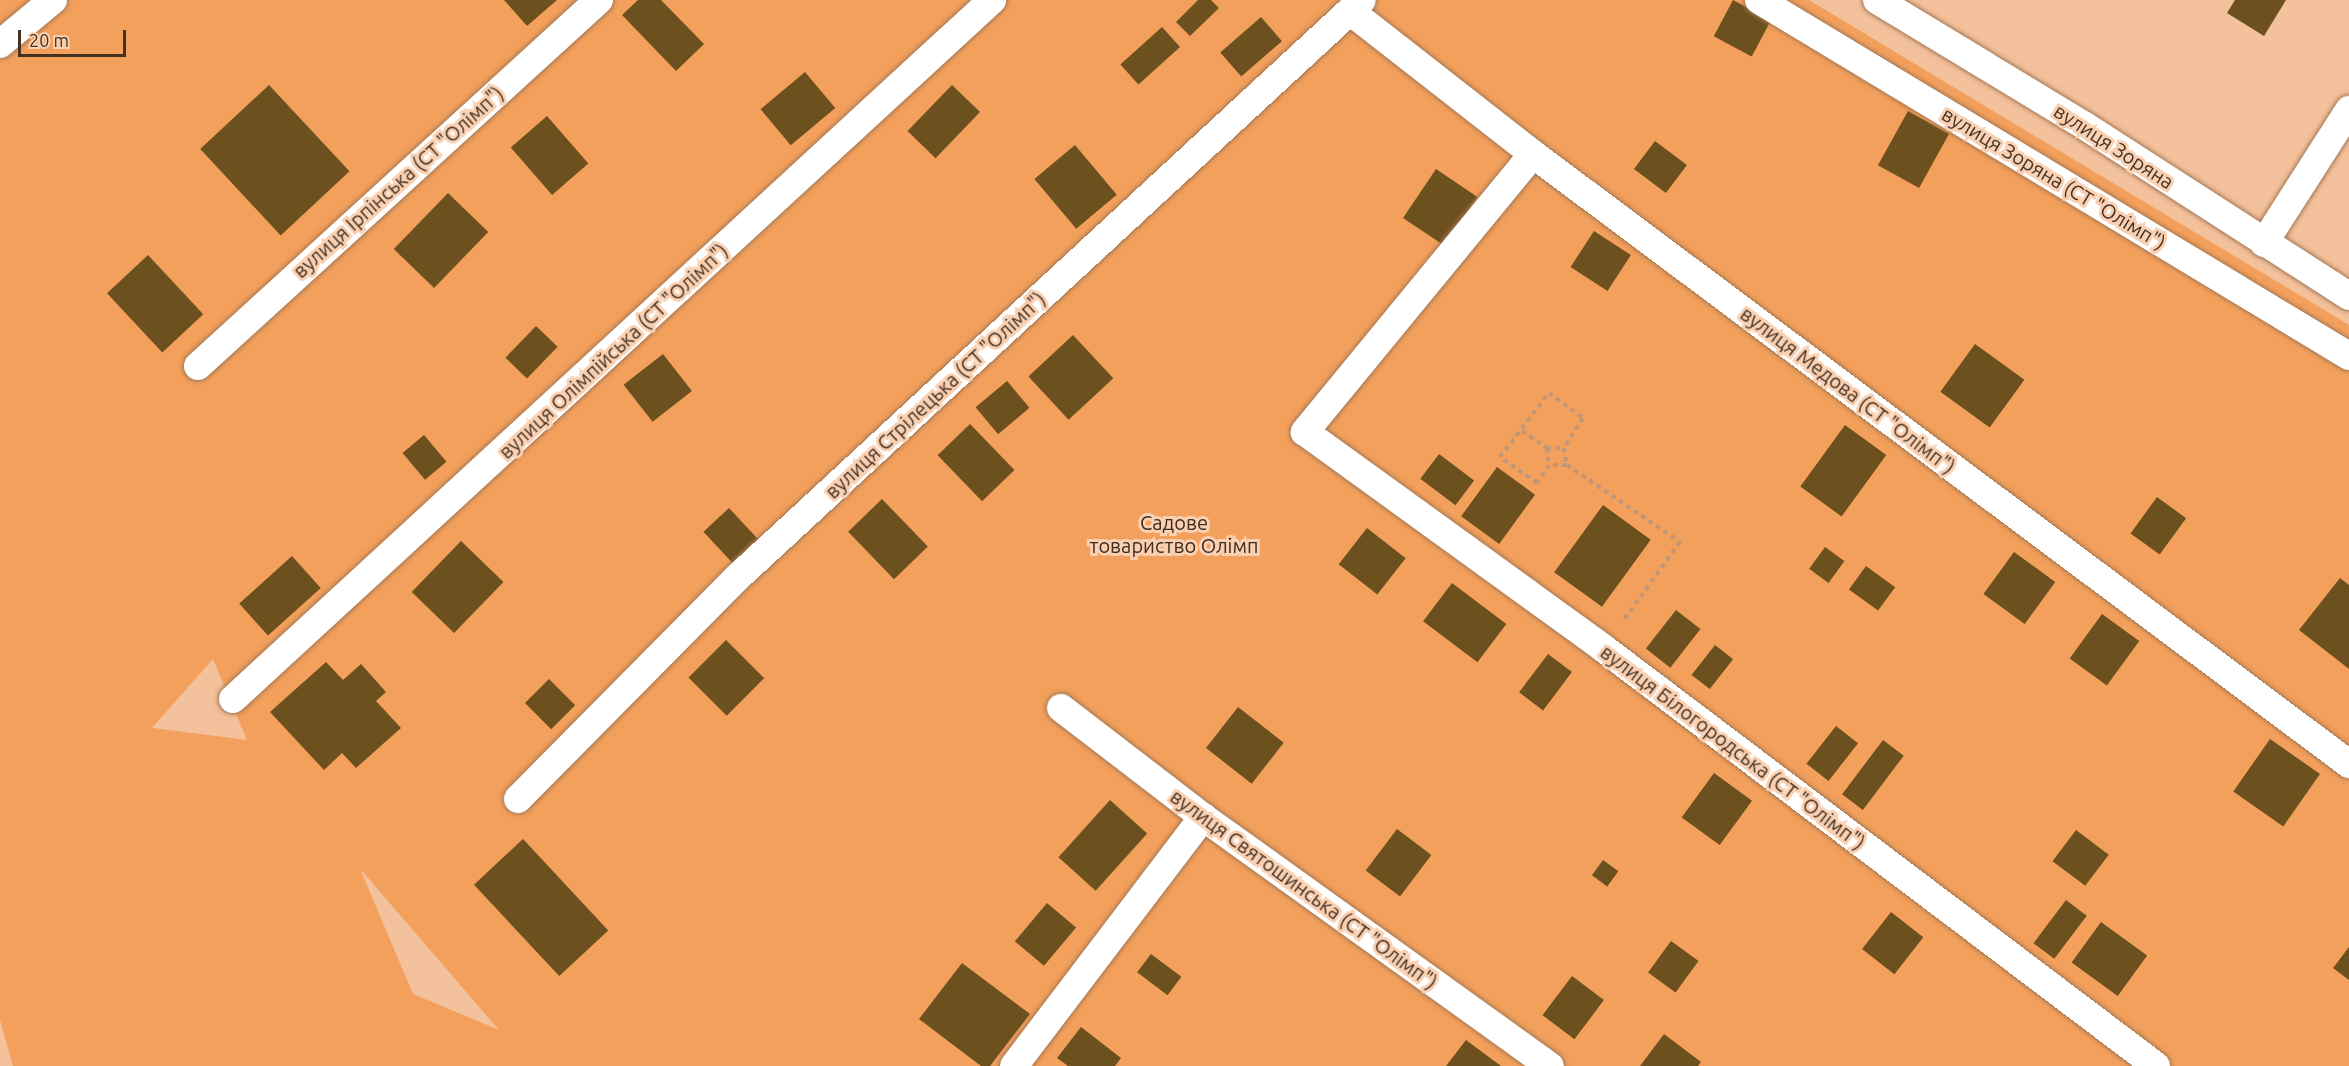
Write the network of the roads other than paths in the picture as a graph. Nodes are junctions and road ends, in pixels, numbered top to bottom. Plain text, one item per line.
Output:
1 (53, 0) edge
2 (599, 0) edge
3 (992, 0) edge
4 (1759, 0) edge
5 (1877, 0) edge
6 (1356, 5) edge
7 (0, 44) edge
8 (2349, 110) edge
9 (1533, 154) junction
10 (2264, 243) junction
11 (2349, 296) edge
12 (2349, 356) edge
13 (198, 366) dead end
14 (233, 699) dead end
15 (1061, 708) dead end
16 (2349, 764) edge
17 (518, 799) dead end
18 (1203, 818) junction
19 (1014, 1066) edge
20 (1550, 1066) edge
21 (2156, 1066) edge

1 - 7 street
2 - 13 street, вулиця Ірпінська (СТ "Олімп")
3 - 14 street, вулиця Олімпійська (СТ "Олімп")
4 - 12 street, вулиця Зоряна (СТ "Олімп")
5 - 10 street, вулиця Зоряна
6 - 9 street, вулиця Медова (СТ "Олімп")
6 - 17 street, вулиця Стрілецька (СТ "Олімп")
8 - 10 street
9 - 16 street, вулиця Медова (СТ "Олімп")
9 - 21 street, вулиця Білогородська (СТ "Олімп")
10 - 11 street, вулиця Зоряна
15 - 18 street, вулиця Святошинська (СТ "Олімп")
18 - 19 street
18 - 20 street, вулиця Святошинська (СТ "Олімп")

